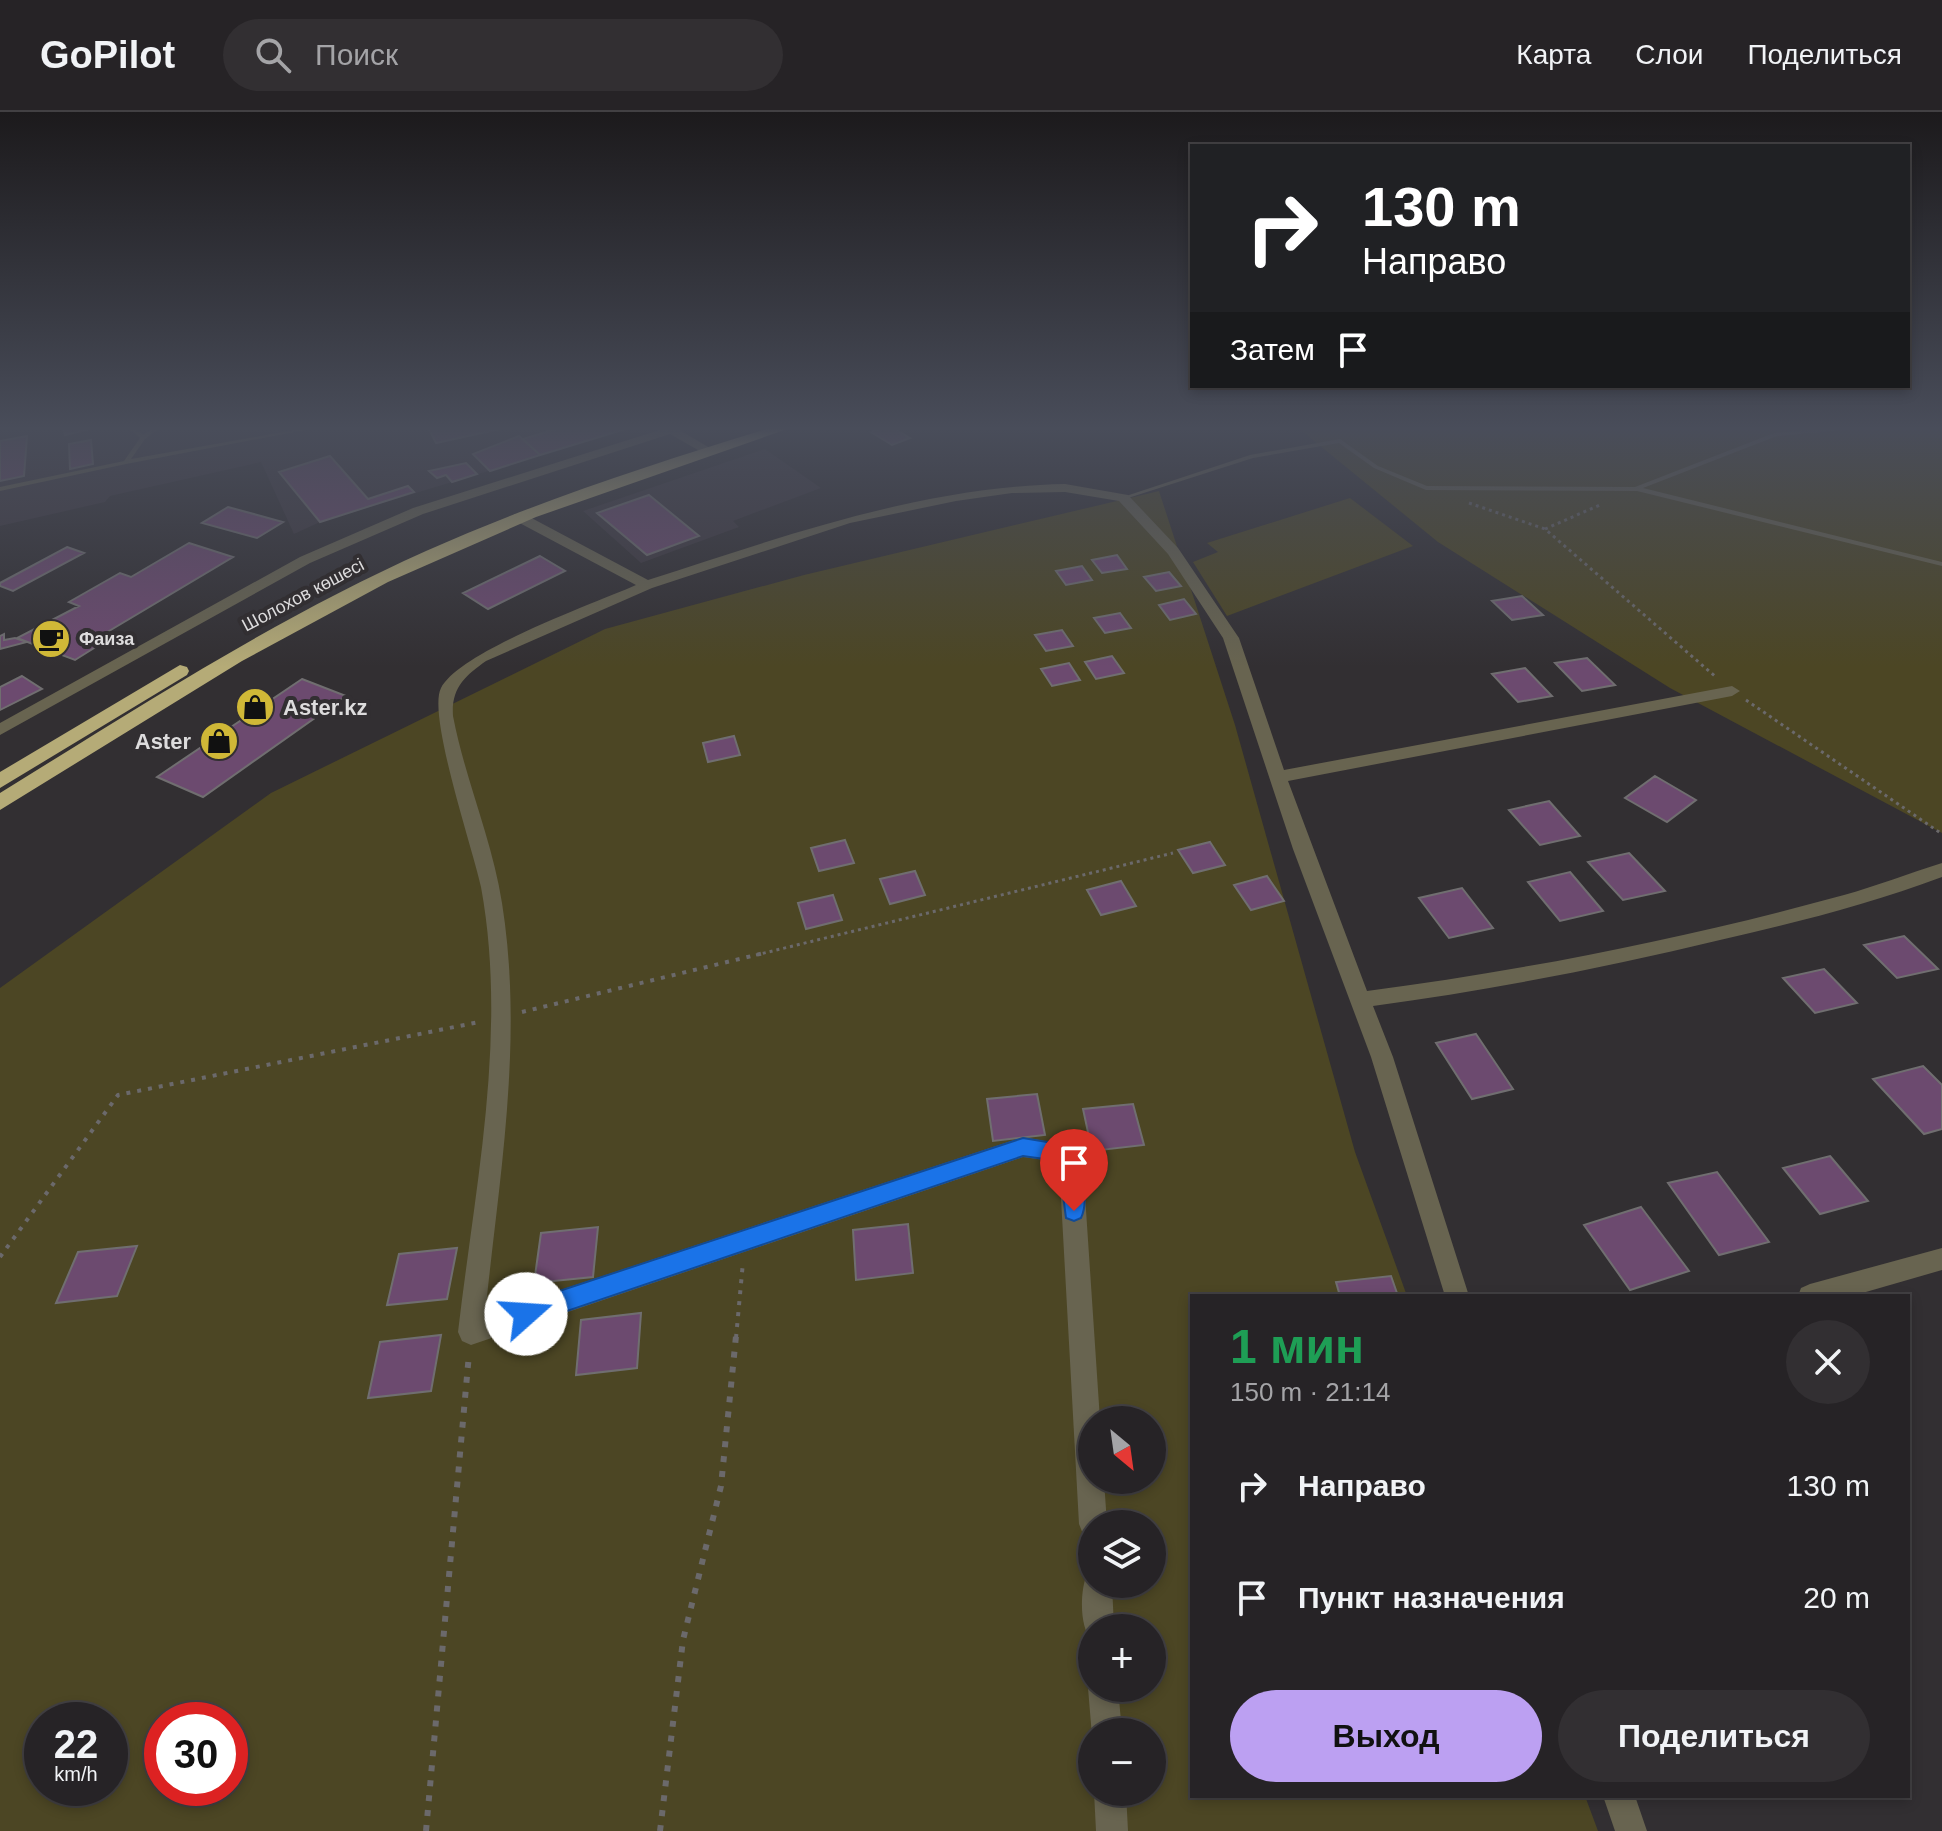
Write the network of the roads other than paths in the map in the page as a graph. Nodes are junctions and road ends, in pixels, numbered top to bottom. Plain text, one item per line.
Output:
1 (430, 507) edge
2 (514, 507) edge
3 (545, 507) edge
4 (908, 507) edge
5 (1132, 507) edge
6 (1710, 507) edge
7 (519, 517) junction
8 (1942, 564) edge
9 (647, 585) junction
10 (1732, 691) road end
11 (0, 730) edge
12 (1278, 777) junction
13 (1, 797) edge
14 (1942, 870) edge
15 (1360, 1000) junction
16 (1942, 1259) edge
17 (1456, 1294) edge
18 (1817, 1294) edge
19 (1092, 1510) edge
20 (1620, 1798) edge
21 (1111, 1806) edge
22 (1112, 1831) edge
23 (1631, 1831) edge

1 - 11 street
2 - 13 highway, Шолохов көшесі
3 - 7 highway, Шолохов көшесі
4 - 9 street
5 - 12 street
6 - 8 lane
7 - 9 street
7 - 13 highway, Шолохов көшесі
9 - 19 street
10 - 12 street
12 - 15 street
14 - 15 street
15 - 17 street
16 - 18 street
20 - 23 street
21 - 22 street

